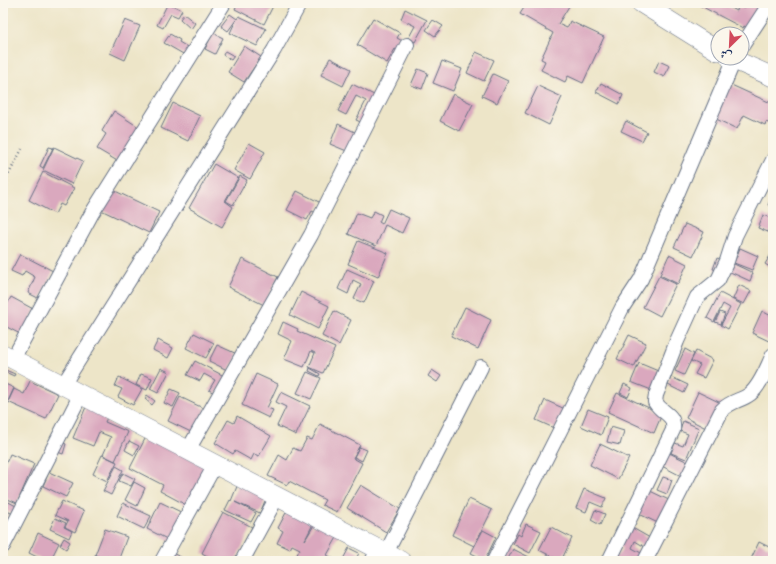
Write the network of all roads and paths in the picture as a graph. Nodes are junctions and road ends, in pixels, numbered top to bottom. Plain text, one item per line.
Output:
1 (224, 3) edge
2 (300, 3) edge
3 (641, 3) edge
4 (770, 3) edge
5 (750, 30) edge
6 (710, 42) edge
7 (408, 45) dead end
8 (750, 65) edge
9 (728, 66) edge
10 (773, 77) edge
11 (22, 149) dead end
12 (773, 160) edge
13 (3, 185) edge
14 (773, 355) edge
15 (8, 356) edge
16 (481, 367) dead end
17 (63, 385) junction
18 (81, 394) junction
19 (188, 450) junction
20 (216, 465) junction
21 (277, 497) junction
22 (3, 546) edge
23 (384, 556) edge
24 (162, 561) edge
25 (242, 561) edge
26 (494, 561) edge
27 (609, 561) edge
28 (645, 561) edge

1 - 15 street
2 - 17 street
3 - 6 street
4 - 5 street
7 - 19 street
8 - 10 street
9 - 26 street
11 - 13 path
12 - 27 street
14 - 28 street
15 - 17 street
16 - 23 street
17 - 18 street
18 - 19 street
18 - 22 street
19 - 20 street
20 - 21 street
20 - 24 street
21 - 23 street
21 - 25 street

